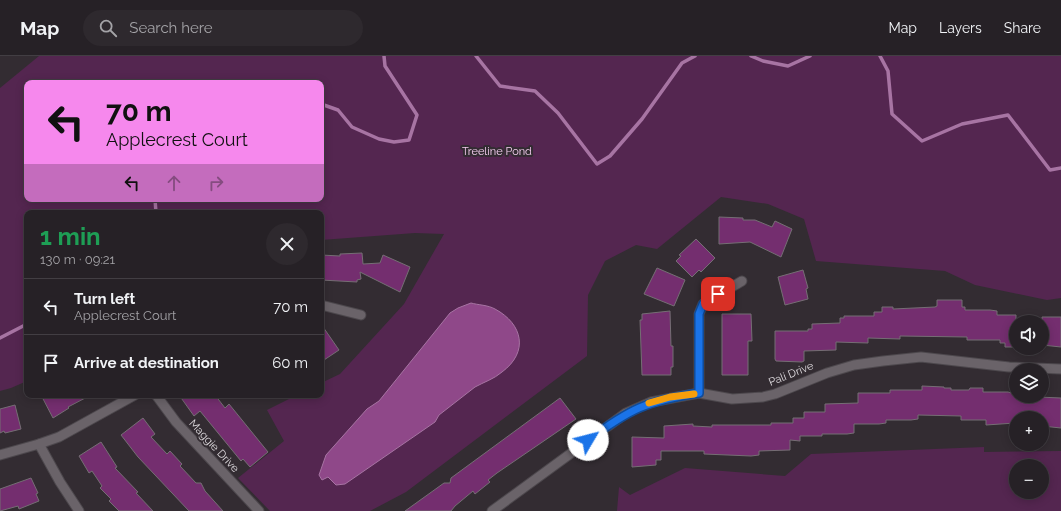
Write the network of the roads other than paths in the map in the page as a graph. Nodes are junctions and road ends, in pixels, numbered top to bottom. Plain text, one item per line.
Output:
1 (742, 281) dead end
2 (324, 306) edge
3 (361, 315) dead end
4 (1061, 369) edge
5 (699, 393) junction
6 (130, 398) edge
7 (158, 398) edge
8 (39, 444) junction
9 (0, 455) edge
10 (79, 511) edge
11 (259, 511) edge
12 (492, 511) edge

1 - 5 street
2 - 3 street
4 - 5 street, Pali Drive
5 - 12 street, Pali Drive
6 - 8 street
7 - 11 street, Maggie Drive
8 - 9 street
8 - 10 street

